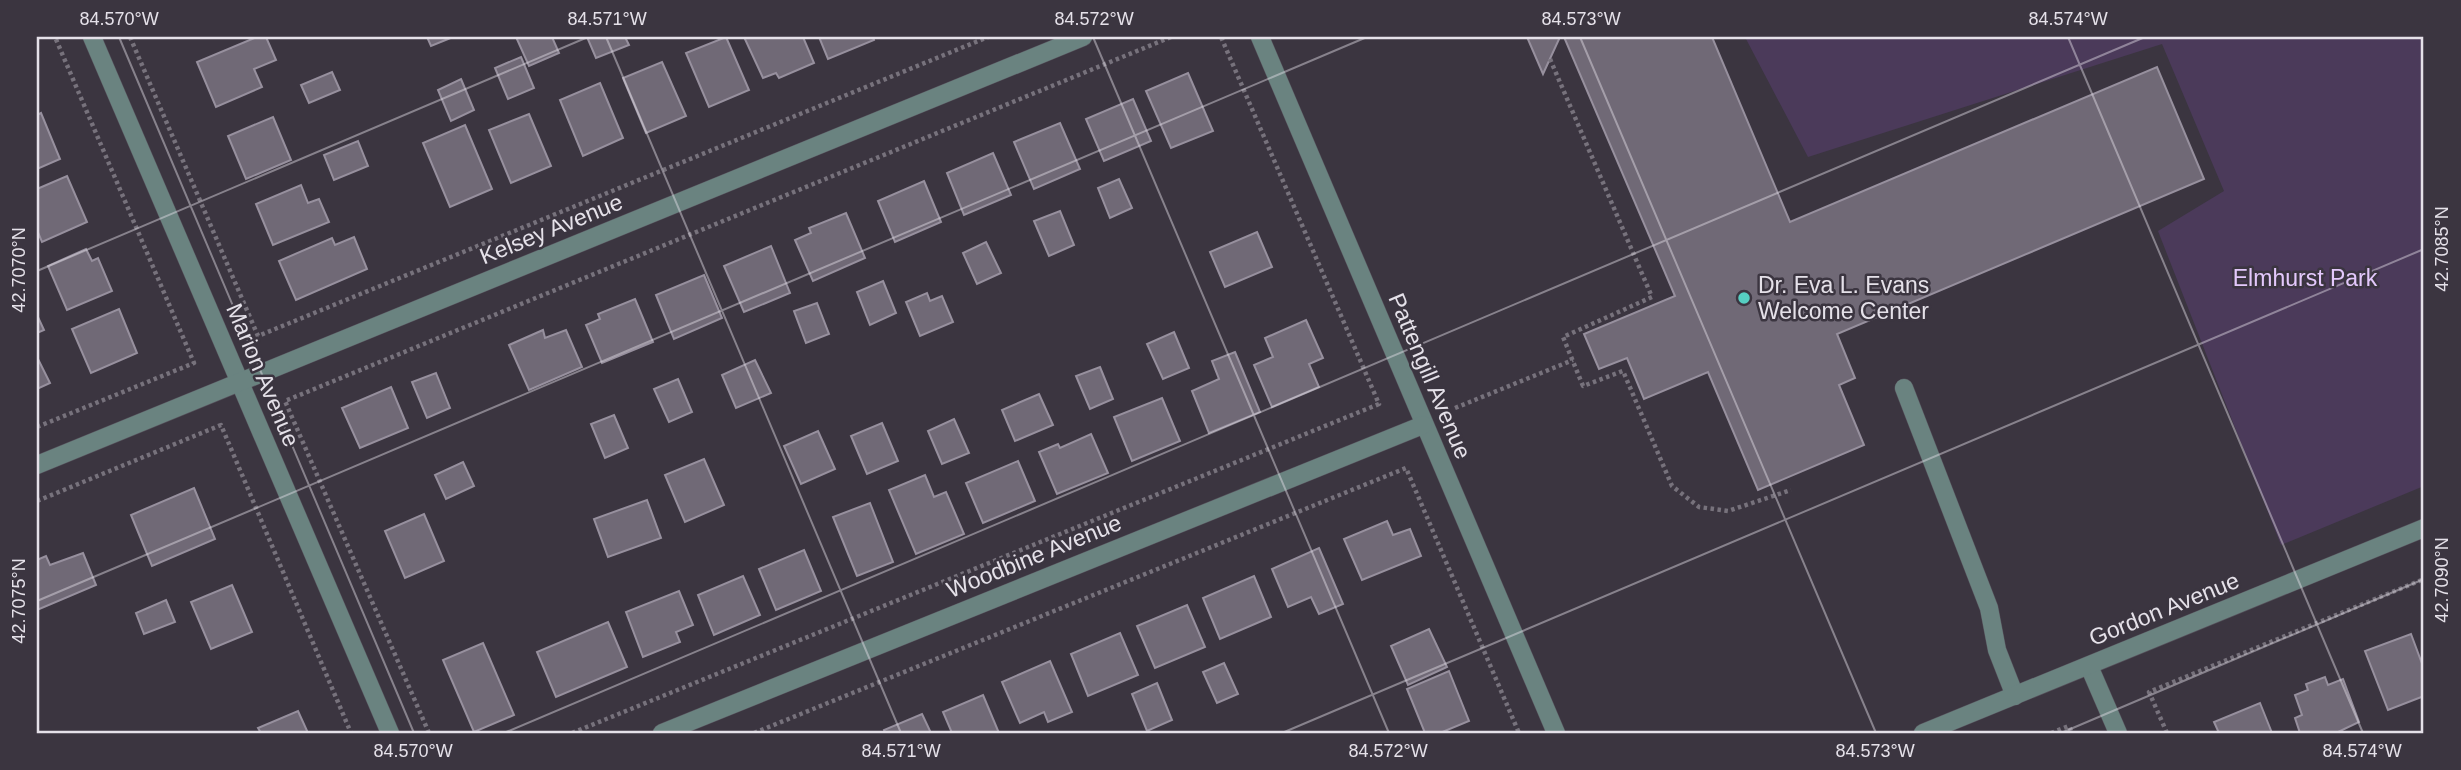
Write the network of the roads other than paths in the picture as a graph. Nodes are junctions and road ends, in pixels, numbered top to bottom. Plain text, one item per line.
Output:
1 (92, 37) edge
2 (1083, 37) edge
3 (1260, 37) edge
4 (240, 382) junction
5 (1904, 388) dead end
6 (1423, 425) junction
7 (37, 465) edge
8 (2424, 528) edge
9 (2089, 666) junction
10 (2015, 696) junction
11 (390, 733) edge
12 (662, 733) edge
13 (1556, 733) edge
14 (1923, 733) edge
15 (2118, 733) edge

1 - 4 street, Marion Avenue
2 - 4 street, Kelsey Avenue
3 - 6 street, Pattengill Avenue
4 - 7 street, Kelsey Avenue
4 - 11 street, Marion Avenue
5 - 10 street
6 - 12 street, Woodbine Avenue
6 - 13 street, Pattengill Avenue
8 - 9 street, Gordon Avenue
9 - 10 street, Gordon Avenue
9 - 15 street
10 - 14 street, Gordon Avenue

